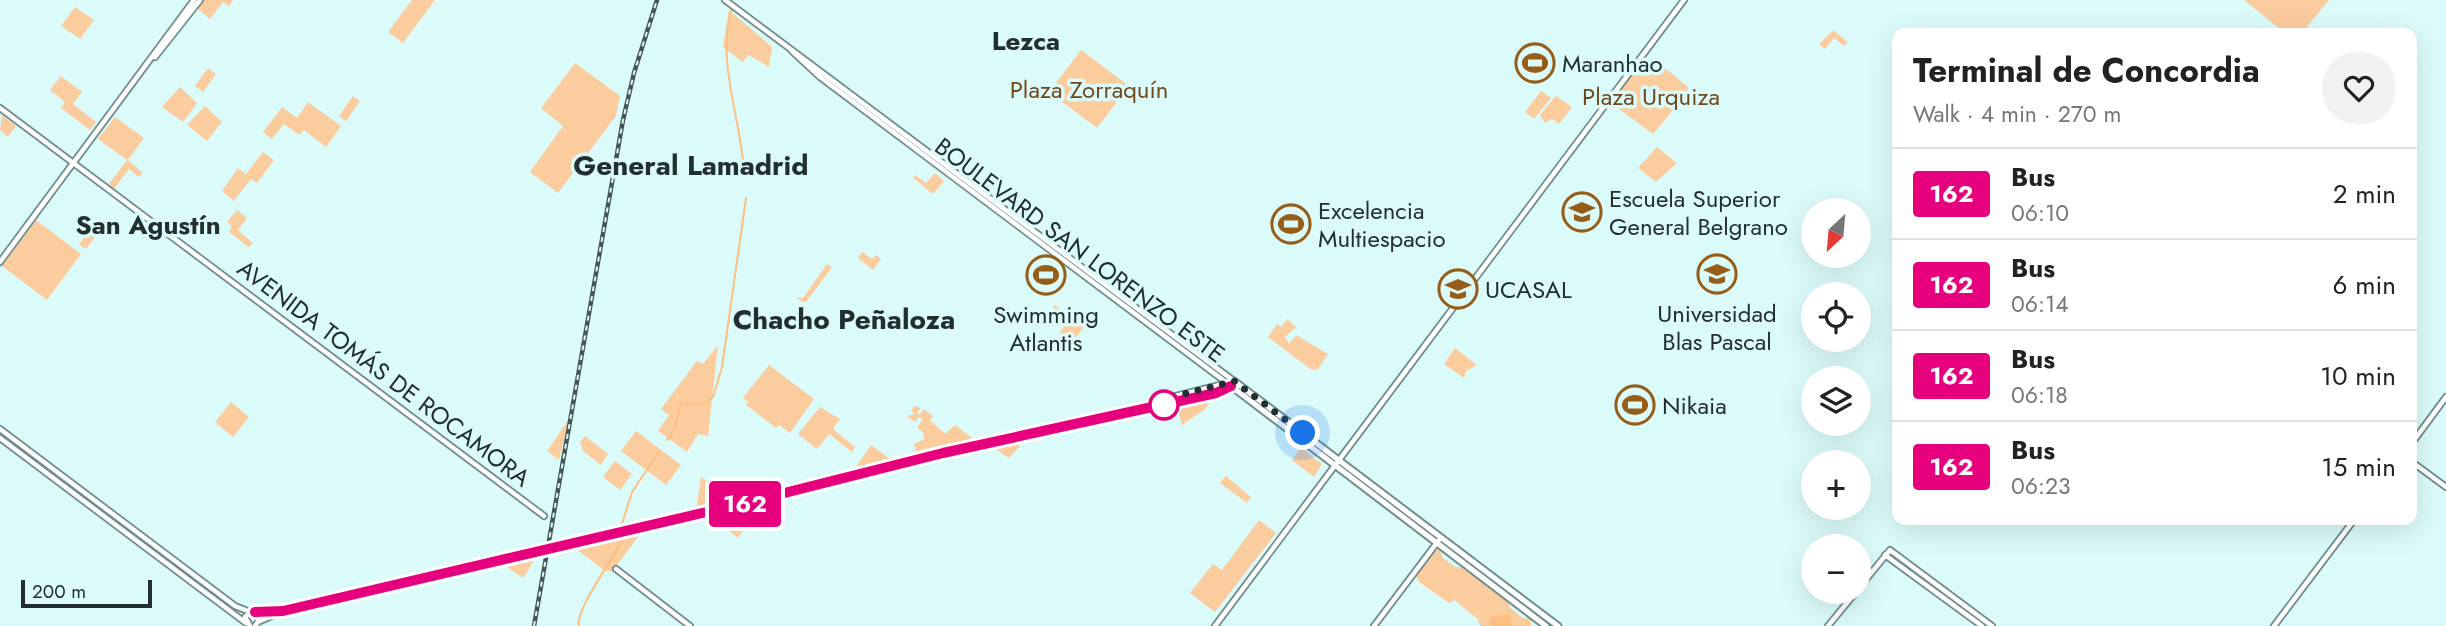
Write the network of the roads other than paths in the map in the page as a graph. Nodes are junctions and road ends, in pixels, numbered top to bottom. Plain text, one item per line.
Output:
1 (194, 0) edge
2 (200, 0) edge
3 (725, 0) edge
4 (1684, 0) edge
5 (151, 60) junction
6 (0, 108) edge
7 (74, 163) junction
8 (0, 262) edge
9 (1231, 383) junction
10 (2446, 397) edge
11 (2439, 406) junction
12 (2446, 411) edge
13 (0, 429) edge
14 (2417, 436) edge
15 (0, 438) edge
16 (1336, 462) junction
17 (2417, 466) edge
18 (2446, 487) edge
19 (544, 516) dead end
20 (2350, 525) edge
21 (1438, 541) junction
22 (1885, 555) junction
23 (616, 569) dead end
24 (1871, 572) edge
25 (1846, 604) edge
26 (283, 611) junction
27 (253, 612) junction
28 (260, 619) junction
29 (250, 625) edge
30 (267, 626) edge
31 (690, 626) edge
32 (1214, 626) edge
33 (1374, 626) edge
34 (1546, 626) edge
35 (1558, 626) edge
36 (1828, 626) edge
37 (1982, 626) edge
38 (1993, 626) edge
39 (2274, 626) edge

1 - 5 main road
2 - 5 main road
3 - 9 main road, BOULEVARD SAN LORENZO ESTE
4 - 16 main road
5 - 7 main road
6 - 7 main road, AVENIDA TOMÁS DE ROCAMORA
7 - 8 main road
7 - 19 main road, AVENIDA TOMÁS DE ROCAMORA
9 - 16 main road, BOULEVARD SAN LORENZO ESTE
9 - 26 main road
10 - 11 main road
11 - 12 main road
11 - 14 main road
13 - 27 main road
15 - 29 main road
16 - 21 main road, BOULEVARD SAN LORENZO ESTE
16 - 32 main road
17 - 18 main road
20 - 39 main road
21 - 33 main road
21 - 34 main road
21 - 35 main road
22 - 24 main road
22 - 37 main road
22 - 38 main road
23 - 31 main road
25 - 36 main road
26 - 27 main road
26 - 28 main road
27 - 28 main road
27 - 29 main road
28 - 29 main road
28 - 30 main road

